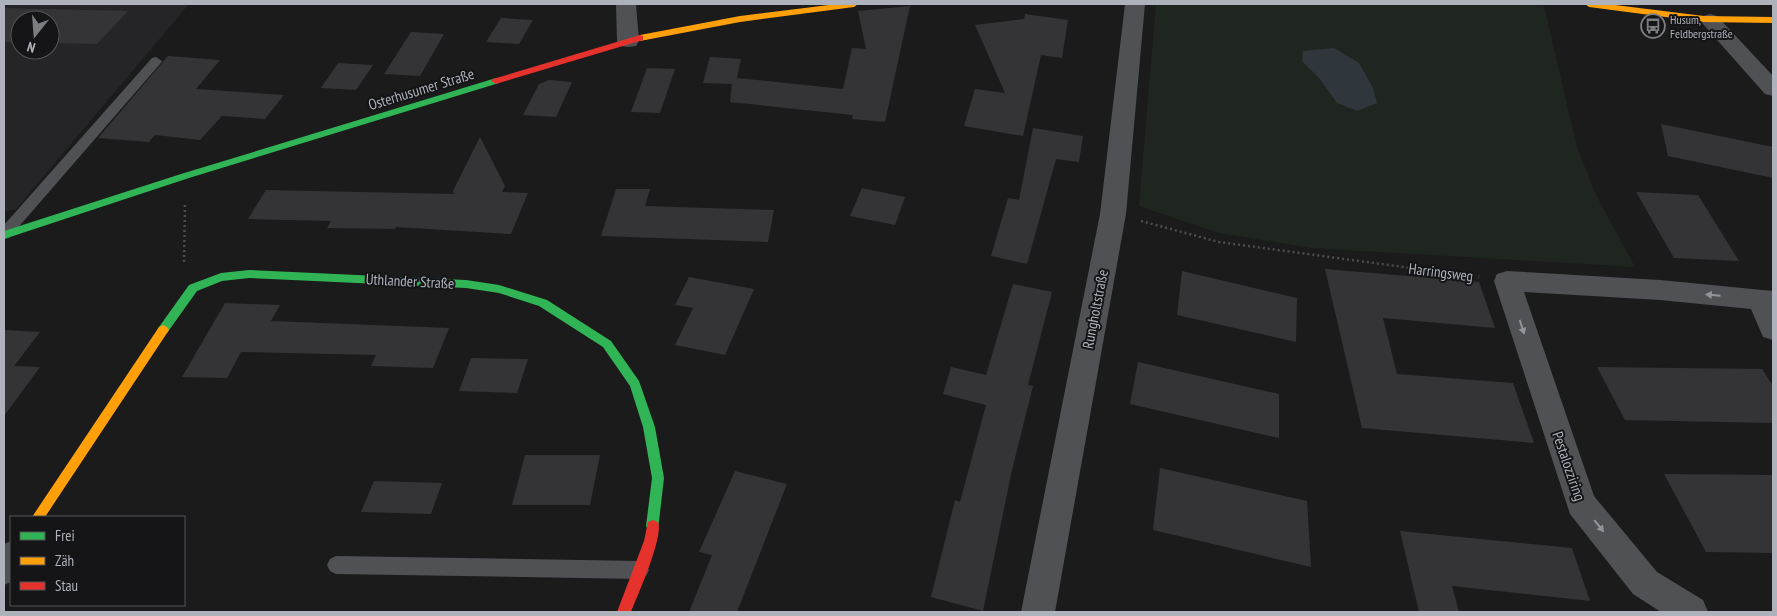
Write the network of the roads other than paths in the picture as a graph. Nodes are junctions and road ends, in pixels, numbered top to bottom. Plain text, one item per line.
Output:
1 (626, 4) edge
2 (854, 4) edge
3 (1135, 4) edge
4 (1589, 4) edge
5 (1710, 20) junction
6 (1773, 20) edge
7 (628, 41) junction
8 (156, 61) dead end
9 (1773, 89) edge
10 (4, 234) edge
11 (1767, 300) edge
12 (1773, 329) edge
13 (39, 516) edge
14 (336, 565) dead end
15 (640, 570) junction
16 (624, 612) edge
17 (1038, 612) edge
18 (1691, 612) edge

1 - 7 street
2 - 7 street, Osterhusumer Straße
3 - 17 street, Rungholtstraße
4 - 5 street
5 - 6 street
5 - 9 street
7 - 10 street, Osterhusumer Straße
8 - 10 lane
11 - 12 street
11 -> 18 street, Pestalozziring
13 - 15 street, Uthlander Straße
14 - 15 lane
15 - 16 street, Uthlander Straße

